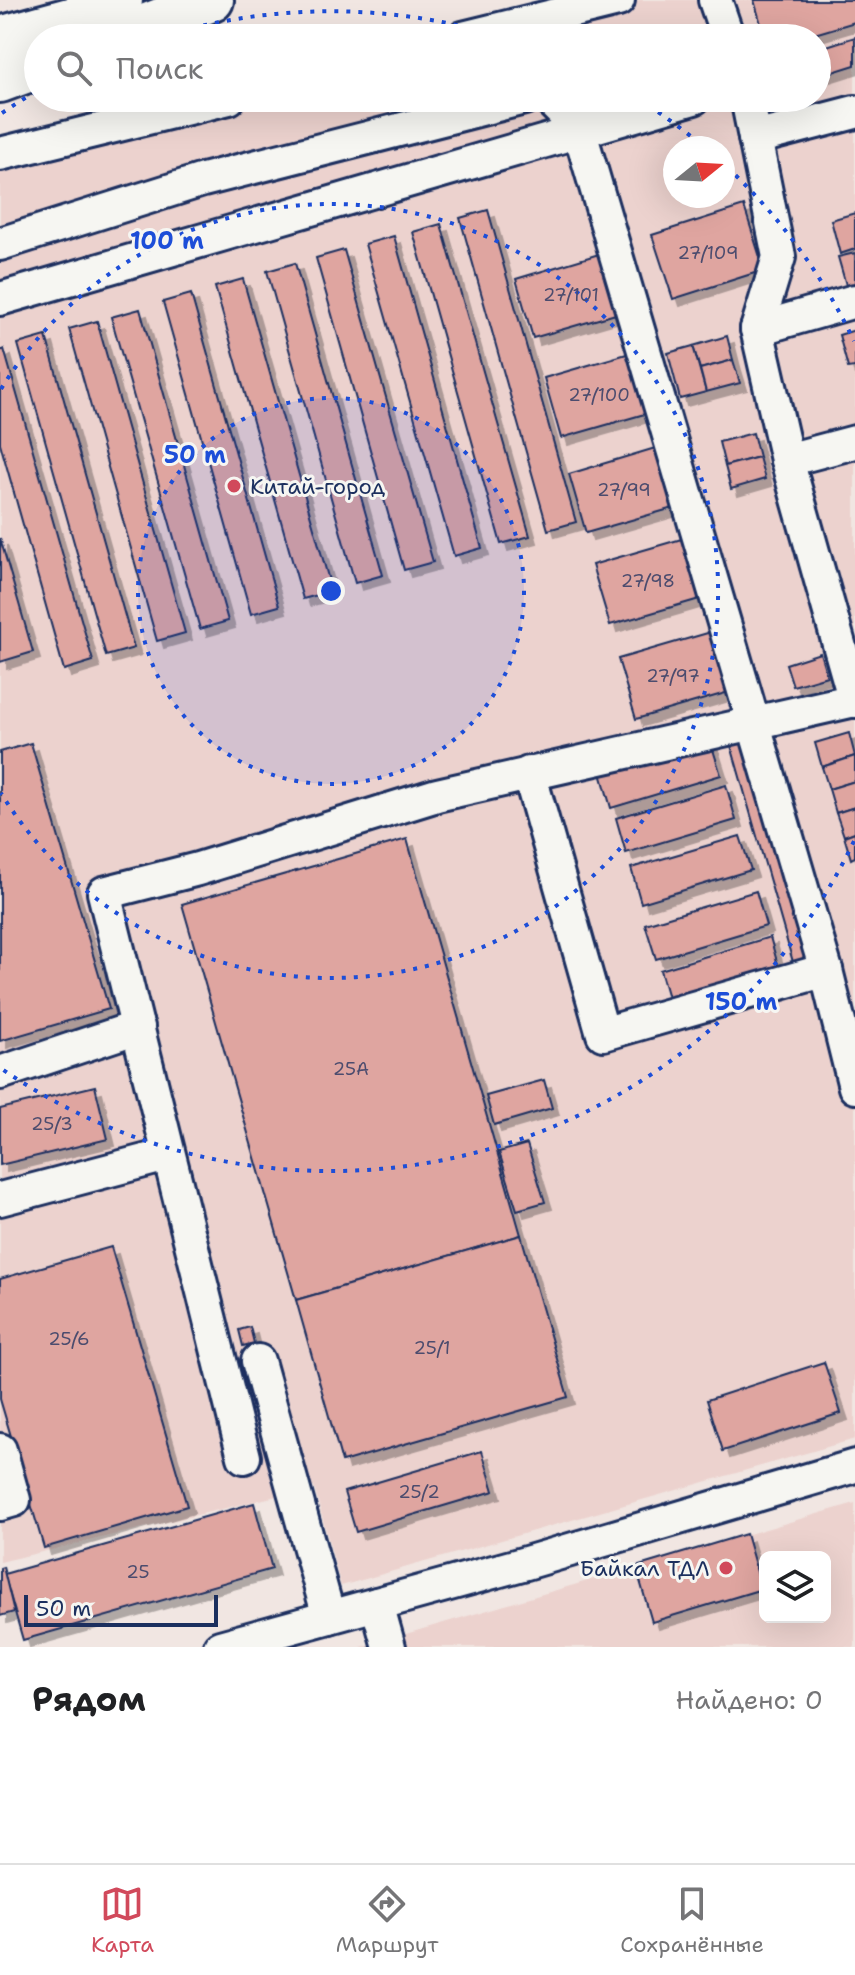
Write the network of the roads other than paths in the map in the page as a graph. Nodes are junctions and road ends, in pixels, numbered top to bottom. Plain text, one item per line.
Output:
1 (618, 0) edge
2 (715, 0) edge
3 (217, 1) edge
4 (0, 11) edge
5 (107, 17) edge
6 (71, 24) edge
7 (538, 24) edge
8 (723, 24) edge
9 (24, 33) edge
10 (0, 38) edge
11 (24, 72) edge
12 (0, 81) edge
13 (172, 112) edge
14 (469, 112) edge
15 (562, 112) edge
16 (642, 112) edge
17 (750, 112) edge
18 (855, 112) edge
19 (579, 129) junction
20 (755, 138) junction
21 (0, 154) edge
22 (0, 244) edge
23 (0, 299) edge
24 (855, 301) edge
25 (757, 329) junction
26 (855, 442) edge
27 (787, 460) junction
28 (855, 700) edge
29 (752, 721) junction
30 (529, 773) junction
31 (826, 970) junction
32 (847, 1018) edge
33 (138, 1027) junction
34 (0, 1073) edge
35 (855, 1087) edge
36 (167, 1155) junction
37 (0, 1199) edge
38 (258, 1361) dead end
39 (0, 1450) edge
40 (244, 1457) dead end
41 (855, 1466) edge
42 (0, 1504) edge
43 (377, 1604) junction
44 (329, 1617) junction
45 (220, 1647) edge
46 (389, 1647) edge

1 - 7 street
2 - 8 street
3 - 5 main road
4 - 5 main road
5 - 6 main road
9 - 10 main road
11 - 12 main road
13 - 21 street
14 - 22 street
15 - 19 street
16 - 19 street
17 - 20 street
18 - 20 street
19 - 23 street
19 - 29 street
20 - 25 street
24 - 25 street
25 - 27 street
26 - 27 street
27 - 28 street
28 - 29 street
29 - 30 street
29 - 31 street
30 - 31 street
30 - 33 street
31 - 32 street
32 - 35 street
33 - 34 street
33 - 36 street
36 - 37 street
36 - 40 street
38 - 44 street
39 - 42 street
41 - 43 street
43 - 44 street
43 - 46 street
44 - 45 street

